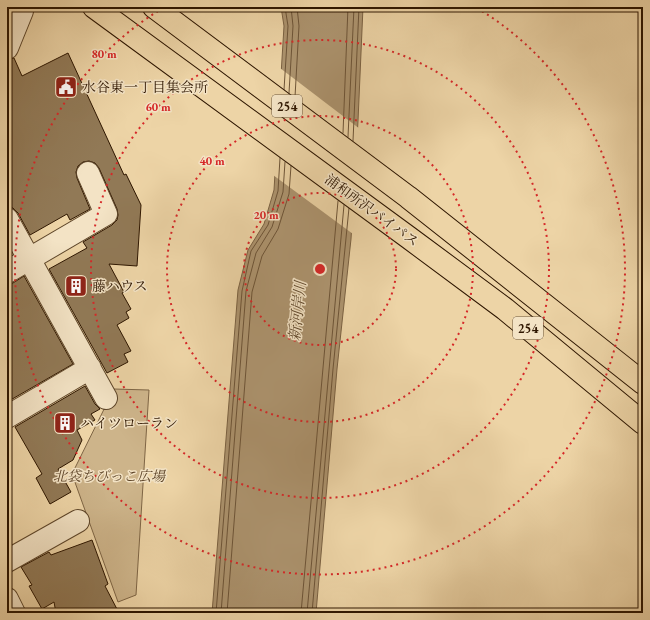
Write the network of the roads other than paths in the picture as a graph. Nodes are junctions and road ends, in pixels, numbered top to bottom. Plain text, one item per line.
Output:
1 (94, 7) edge
2 (22, 11) dead end
3 (160, 11) edge
4 (7, 48) edge
5 (88, 173) dead end
6 (7, 219) edge
7 (30, 260) junction
8 (7, 272) edge
9 (90, 368) junction
10 (643, 383) edge
11 (106, 398) dead end
12 (7, 417) edge
13 (643, 423) edge
14 (78, 520) dead end
15 (7, 561) edge

1 - 13 highway, 浦和所沢バイパス / 254
2 - 4 street
3 - 10 highway, 254
5 - 7 street
6 - 7 street
7 - 8 street
7 - 9 street
9 - 11 street
9 - 12 street
14 - 15 street

